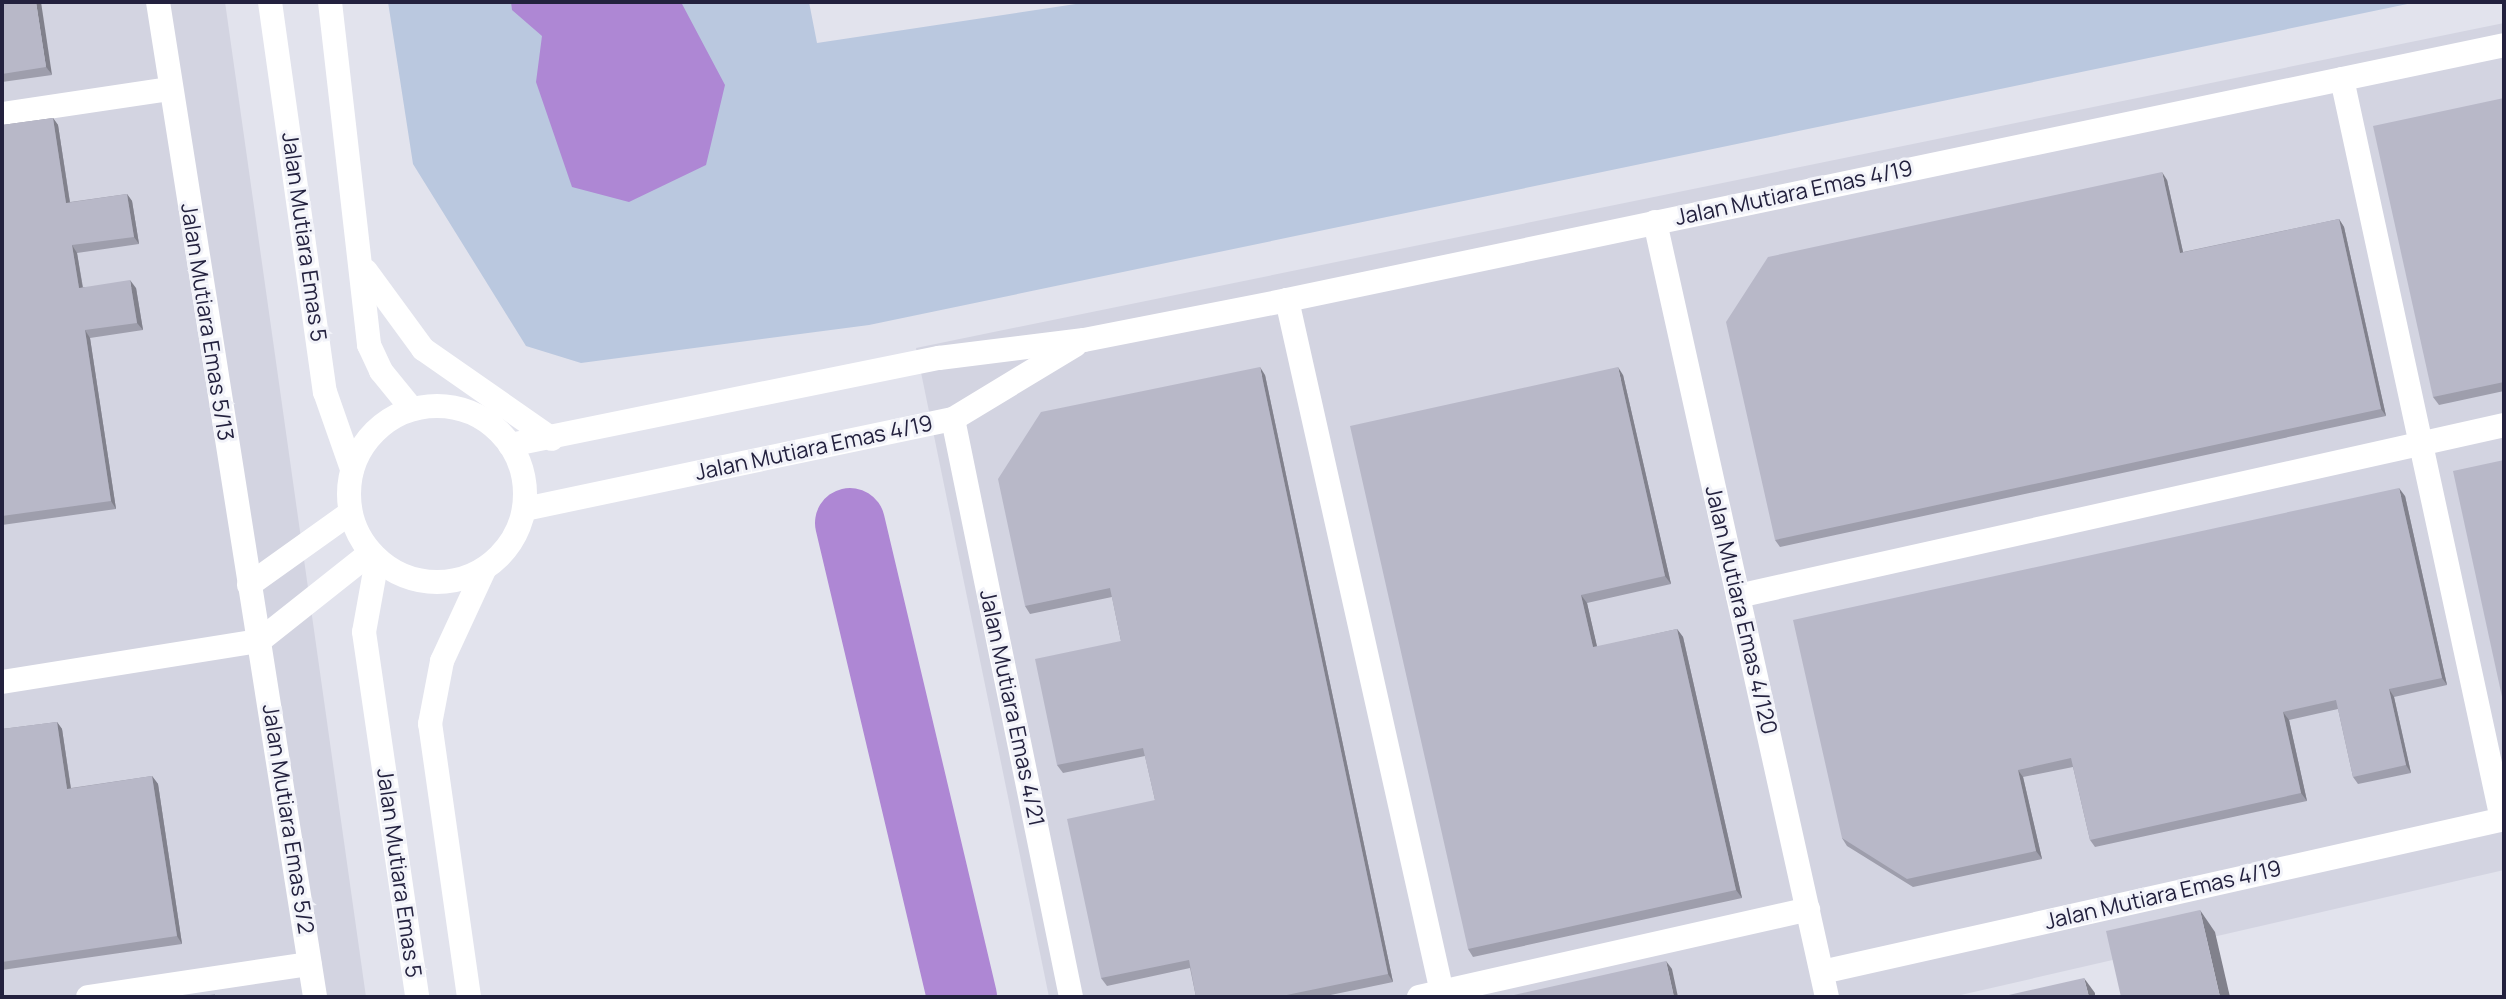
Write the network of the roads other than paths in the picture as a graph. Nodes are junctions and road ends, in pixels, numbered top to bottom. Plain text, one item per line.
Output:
1 (158, 2) edge
2 (270, 2) edge
3 (330, 2) edge
4 (2504, 45) edge
5 (2342, 79) junction
6 (170, 89) junction
7 (2, 114) edge
8 (1655, 222) junction
9 (364, 269) junction
10 (1287, 300) junction
11 (1084, 340) junction
12 (412, 409) junction
13 (953, 419) junction
14 (2504, 425) edge
15 (552, 439) junction
16 (2420, 443) junction
17 (510, 445) junction
18 (352, 469) junction
19 (525, 509) junction
20 (350, 513) junction
21 (374, 556) junction
22 (484, 570) junction
23 (249, 585) junction
24 (1738, 596) junction
25 (259, 641) junction
26 (2, 682) edge
27 (2503, 819) edge
28 (1808, 909) junction
29 (310, 964) junction
30 (1822, 972) junction
31 (1435, 995) edge
32 (88, 997) edge
33 (315, 997) edge
34 (417, 997) edge
35 (469, 997) edge
36 (1071, 997) edge
37 (1827, 997) edge

1 - 6 street, Jalan Mutiara Emas 5/13
2 - 18 street, Jalan Mutiara Emas 5
3 - 9 street
4 - 5 street, Jalan Mutiara Emas 4/19
5 - 8 street, Jalan Mutiara Emas 4/19
5 - 16 street
6 - 7 street
6 - 23 street, Jalan Mutiara Emas 5/13
8 - 10 street, Jalan Mutiara Emas 4/19
8 - 24 street, Jalan Mutiara Emas 4/120
9 - 12 street
9 - 15 street
10 - 11 street, Jalan Mutiara Emas 4/19
10 - 31 street
11 - 13 street, Jalan Mutiara Emas 4/19
11 - 15 street, Jalan Mutiara Emas 4/19
12 - 17 street
12 - 18 street
13 - 19 street, Jalan Mutiara Emas 4/19
13 - 36 street, Jalan Mutiara Emas 4/21
14 - 16 street
15 - 17 street, Jalan Mutiara Emas 4/19
16 - 24 street
16 - 27 street
17 - 19 street
18 - 20 street
19 - 22 street
20 - 21 street
20 - 23 street
21 - 22 street
21 - 25 street
21 - 34 street, Jalan Mutiara Emas 5
22 - 35 street
23 - 25 street, Jalan Mutiara Emas 5/13
24 - 28 street, Jalan Mutiara Emas 4/120
25 - 26 street
25 - 29 street, Jalan Mutiara Emas 5/2
27 - 30 street, Jalan Mutiara Emas 4/19
28 - 30 street, Jalan Mutiara Emas 4/120
28 - 31 street
29 - 32 street
29 - 33 street, Jalan Mutiara Emas 5/2
30 - 37 street, Jalan Mutiara Emas 4/120

